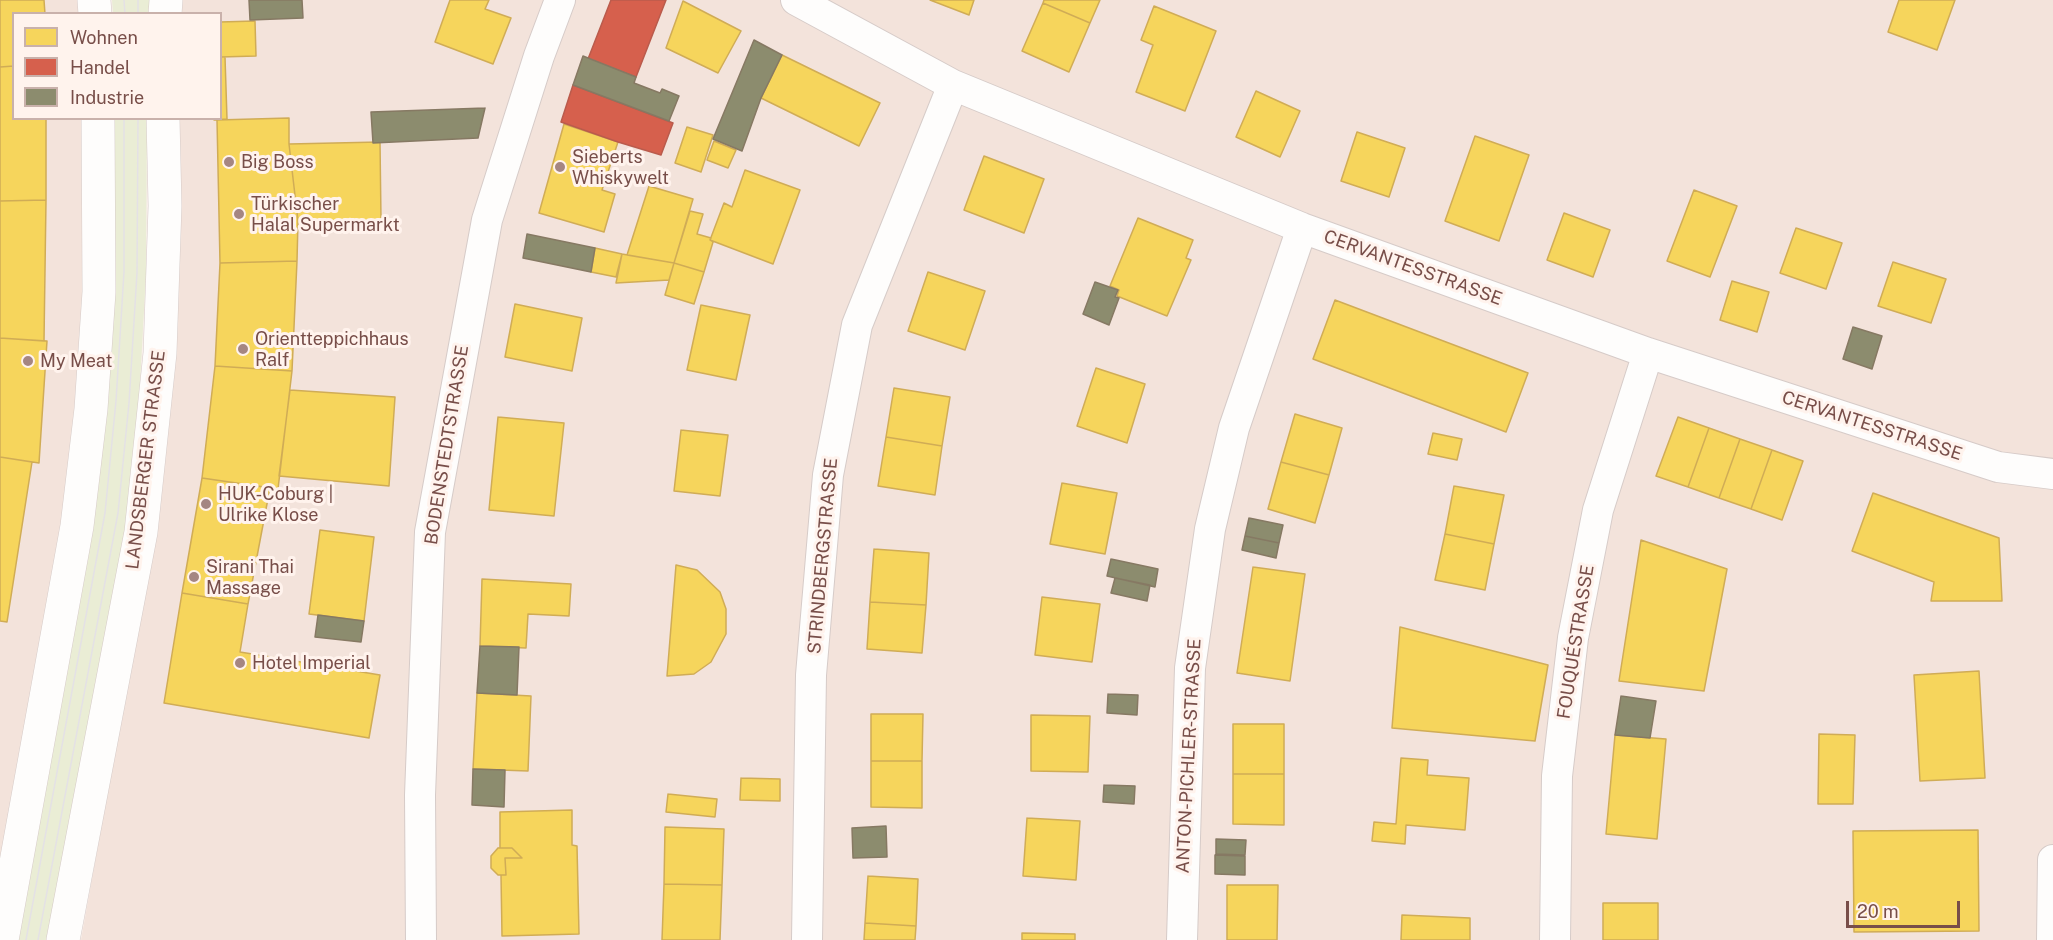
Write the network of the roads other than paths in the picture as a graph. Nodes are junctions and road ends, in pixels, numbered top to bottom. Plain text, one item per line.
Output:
1 (560, 0) edge
2 (796, 0) edge
3 (952, 85) junction
4 (98, 120) edge
5 (163, 120) edge
6 (1302, 228) junction
7 (1648, 353) junction
8 (2053, 474) edge
9 (2053, 860) edge
10 (2, 940) edge
11 (63, 940) edge
12 (421, 940) edge
13 (807, 940) edge
14 (1182, 940) edge
15 (1556, 940) edge
16 (2052, 940) edge

1 - 12 street, BODENSTEDTSTRASSE
2 - 3 street, CERVANTESSTRASSE
3 - 6 street, CERVANTESSTRASSE
3 - 13 street, STRINDBERGSTRASSE
4 - 10 street
5 - 11 street, LANDSBERGER STRASSE
6 - 7 street, CERVANTESSTRASSE
6 - 14 street, ANTON-PICHLER-STRASSE
7 - 8 street, CERVANTESSTRASSE
7 - 15 street, FOUQUÉSTRASSE
9 - 16 street

